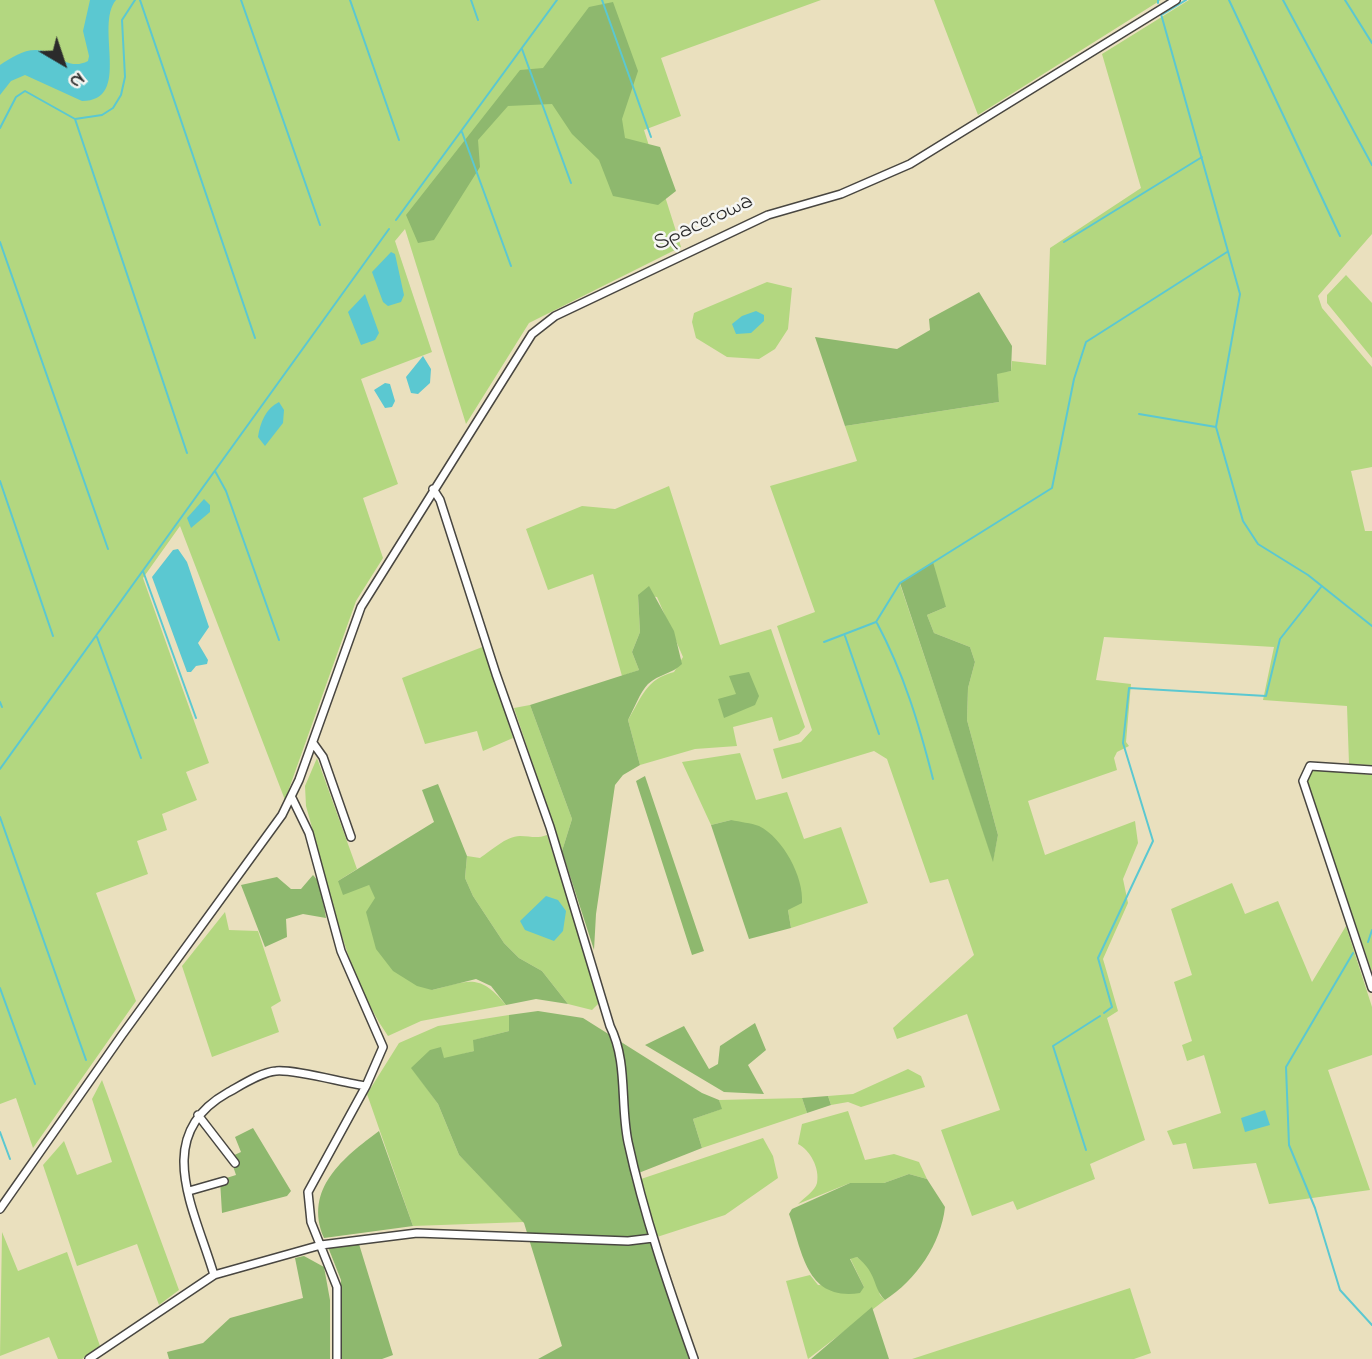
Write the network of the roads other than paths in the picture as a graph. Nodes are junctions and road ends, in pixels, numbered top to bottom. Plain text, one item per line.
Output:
1 (1177, 0) edge
2 (433, 489) junction
3 (313, 743) junction
4 (1372, 770) edge
5 (292, 798) junction
6 (351, 836) dead end
7 (1372, 988) edge
8 (366, 1086) junction
9 (198, 1115) junction
10 (235, 1163) dead end
11 (224, 1181) dead end
12 (190, 1191) junction
13 (0, 1209) edge
14 (653, 1238) junction
15 (320, 1245) junction
16 (214, 1275) junction
17 (89, 1359) edge
18 (337, 1359) edge
19 (694, 1359) edge

1 - 2 street, Spacerowa
2 - 3 street, Spacerowa
2 - 14 street
3 - 5 street, Spacerowa
3 - 6 street
4 - 7 street
5 - 8 street
5 - 13 street, Spacerowa
8 - 9 street
8 - 15 street
9 - 10 street
9 - 12 street
11 - 12 street
12 - 16 street
14 - 15 street
14 - 19 street
15 - 16 street
15 - 18 street
16 - 17 street

